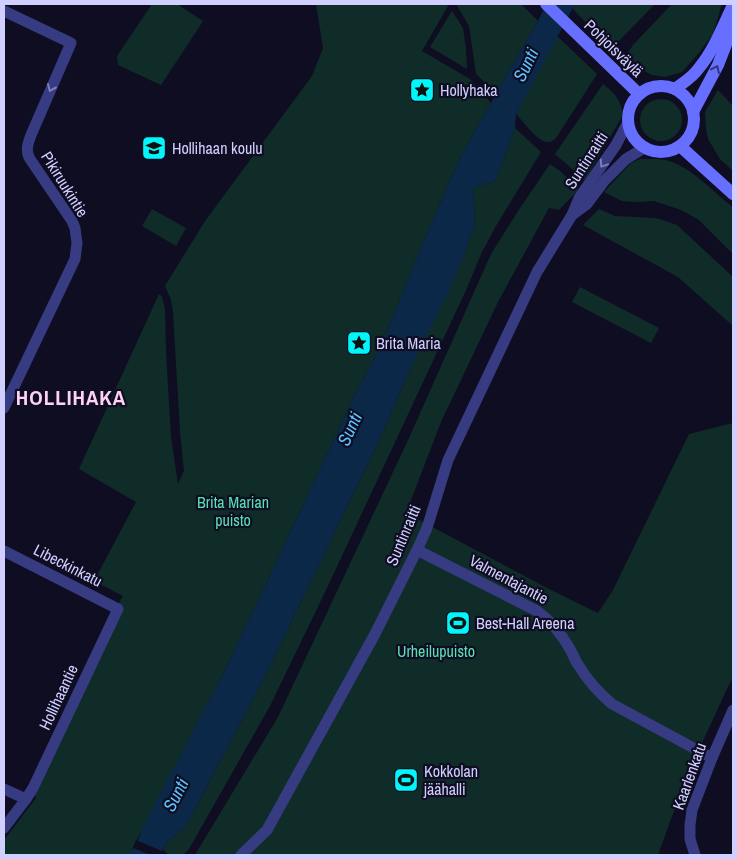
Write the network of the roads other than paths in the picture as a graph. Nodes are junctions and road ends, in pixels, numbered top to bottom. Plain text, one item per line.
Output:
1 (546, 4) edge
2 (733, 5) edge
3 (4, 11) edge
4 (733, 15) edge
5 (675, 89) junction
6 (638, 94) junction
7 (693, 112) junction
8 (628, 122) junction
9 (680, 146) junction
10 (644, 148) junction
11 (733, 194) edge
12 (572, 215) junction
13 (4, 408) edge
14 (417, 550) junction
15 (4, 551) edge
16 (118, 608) joint
17 (733, 710) edge
18 (712, 758) junction
19 (4, 788) edge
20 (26, 799) junction
21 (4, 828) edge
22 (241, 855) edge
23 (695, 855) edge

1 - 6 main road, Pohjoisväylä
2 - 5 main road
3 -> 13 street, Pikiruukintie
7 -> 4 main road
5 - 6 main road
5 - 7 main road
6 - 8 main road
7 - 9 main road
8 - 10 main road
8 -> 12 street, Suntinraitti
9 - 10 main road
9 - 11 main road
10 - 12 street, Suntinraitti
12 - 14 street, Suntinraitti
14 - 18 street, Valmentajantie
14 - 22 street, Suntinraitti
15 - 16 street, Libeckinkatu
16 - 20 street, Hollihaantie
17 - 18 street, Kaarlenkatu
18 - 23 street, Kaarlenkatu
19 - 20 street
20 - 21 street, Hollihaantie

